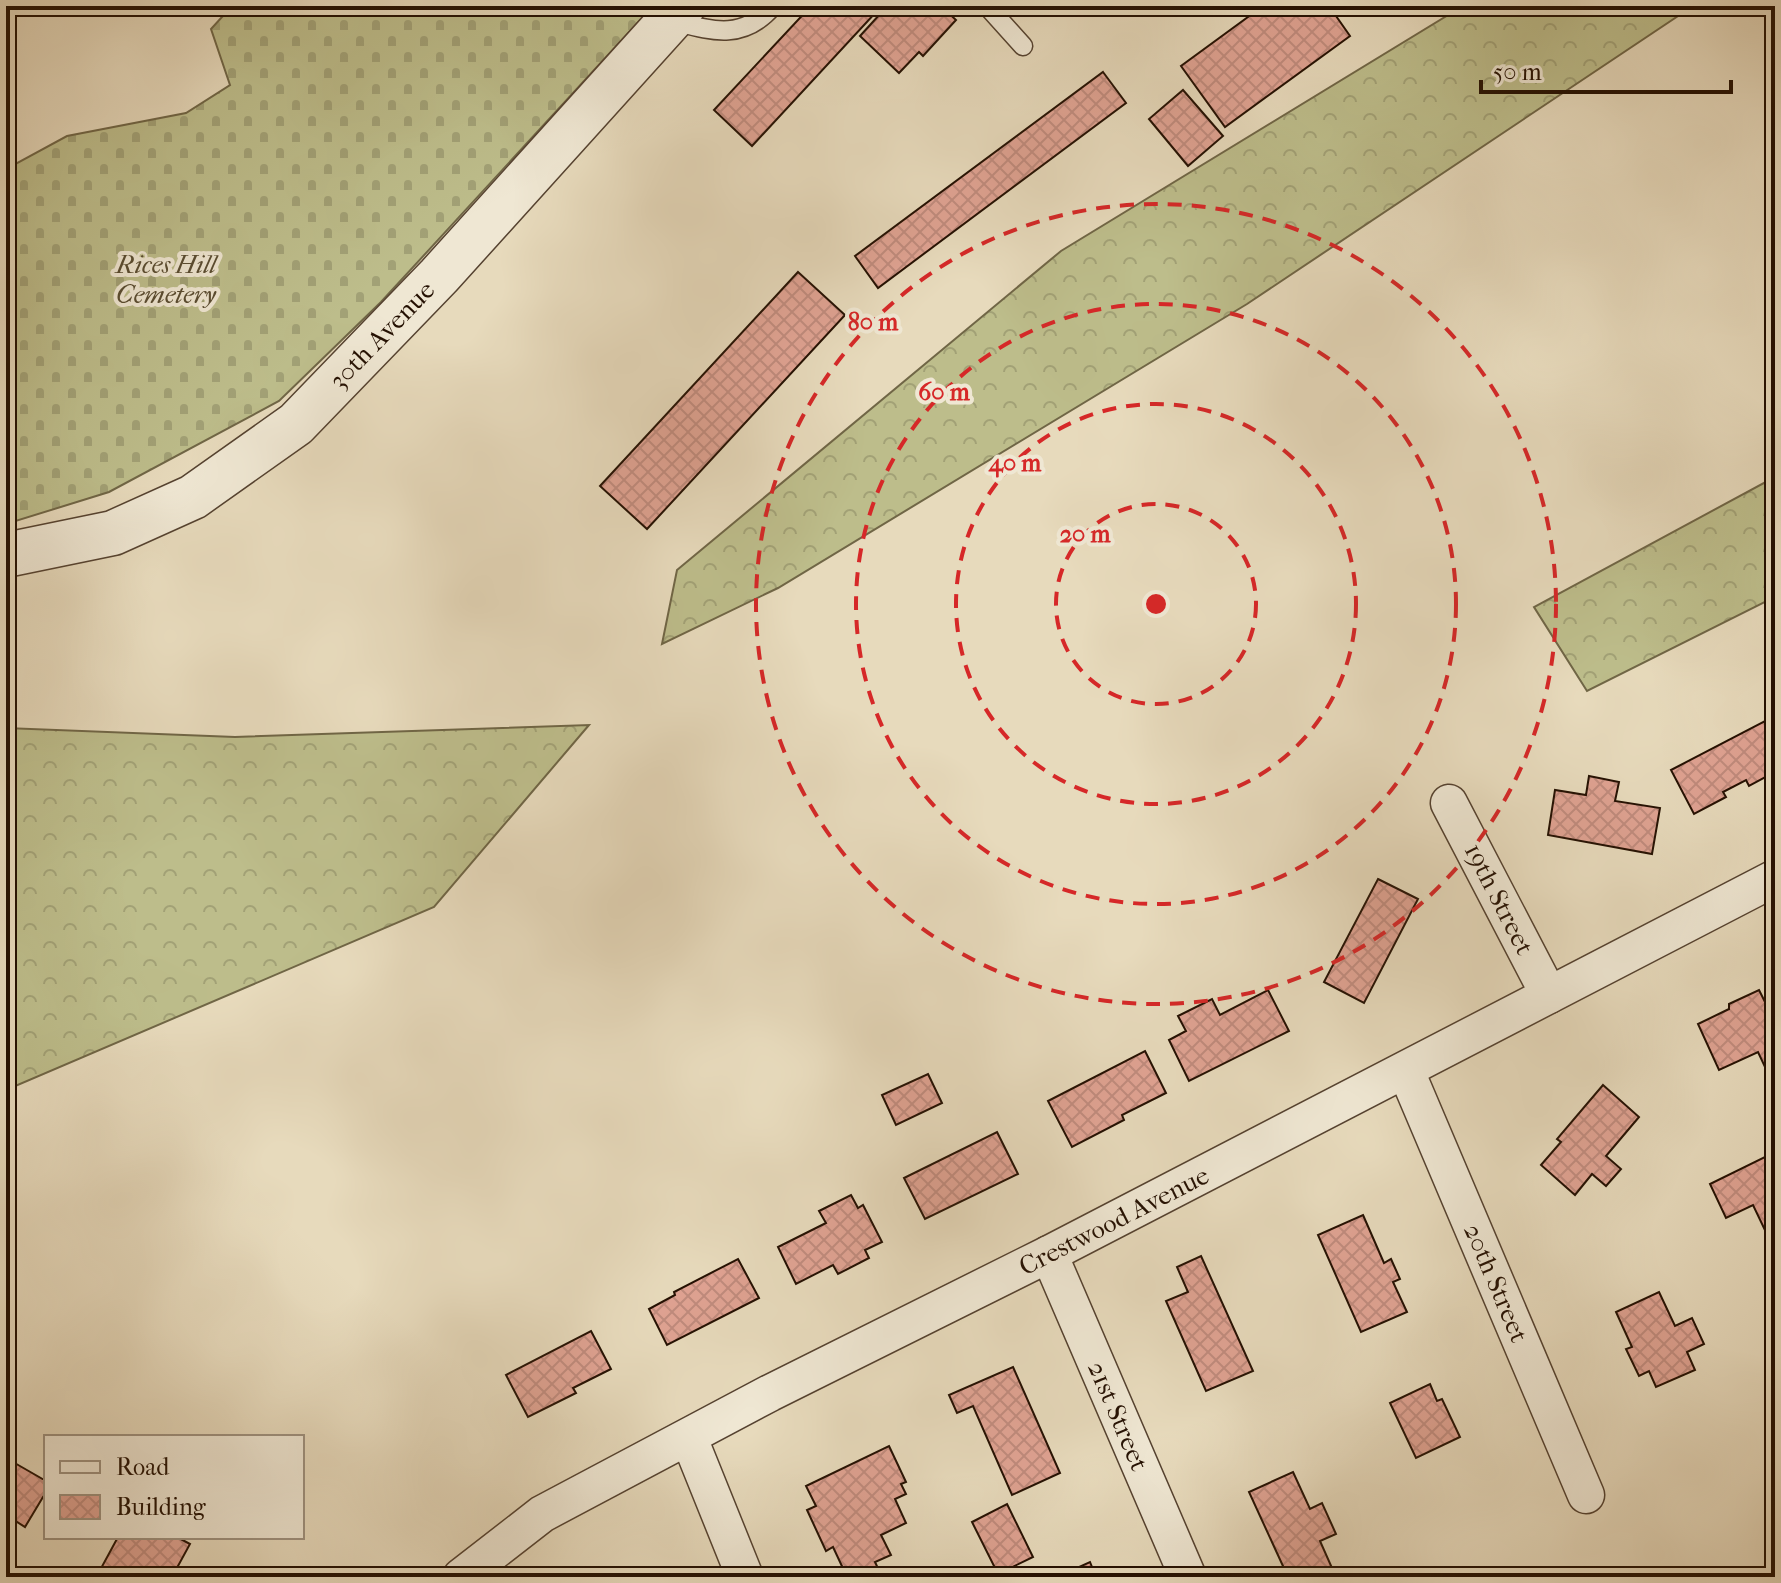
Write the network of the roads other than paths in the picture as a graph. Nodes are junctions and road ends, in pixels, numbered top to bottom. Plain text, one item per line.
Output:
1 (773, 6) edge
2 (987, 6) edge
3 (677, 13) edge
4 (1023, 46) dead end
5 (6, 555) edge
6 (1449, 803) dead end
7 (1775, 878) edge
8 (1549, 995) junction
9 (1406, 1071) junction
10 (1049, 1254) junction
11 (689, 1438) junction
12 (1586, 1495) dead end
13 (461, 1577) edge
14 (745, 1577) edge
15 (1188, 1577) edge

1 - 3 lane
2 - 4 lane
3 - 5 street, 30th Avenue
6 - 8 street, 19th Street
7 - 8 street, Crestwood Avenue
8 - 9 street, Crestwood Avenue
9 - 10 street, Crestwood Avenue
9 - 12 street, 20th Street
10 - 11 street, Crestwood Avenue
10 - 15 street, 21st Street
11 - 13 street, Crestwood Avenue
11 - 14 street

